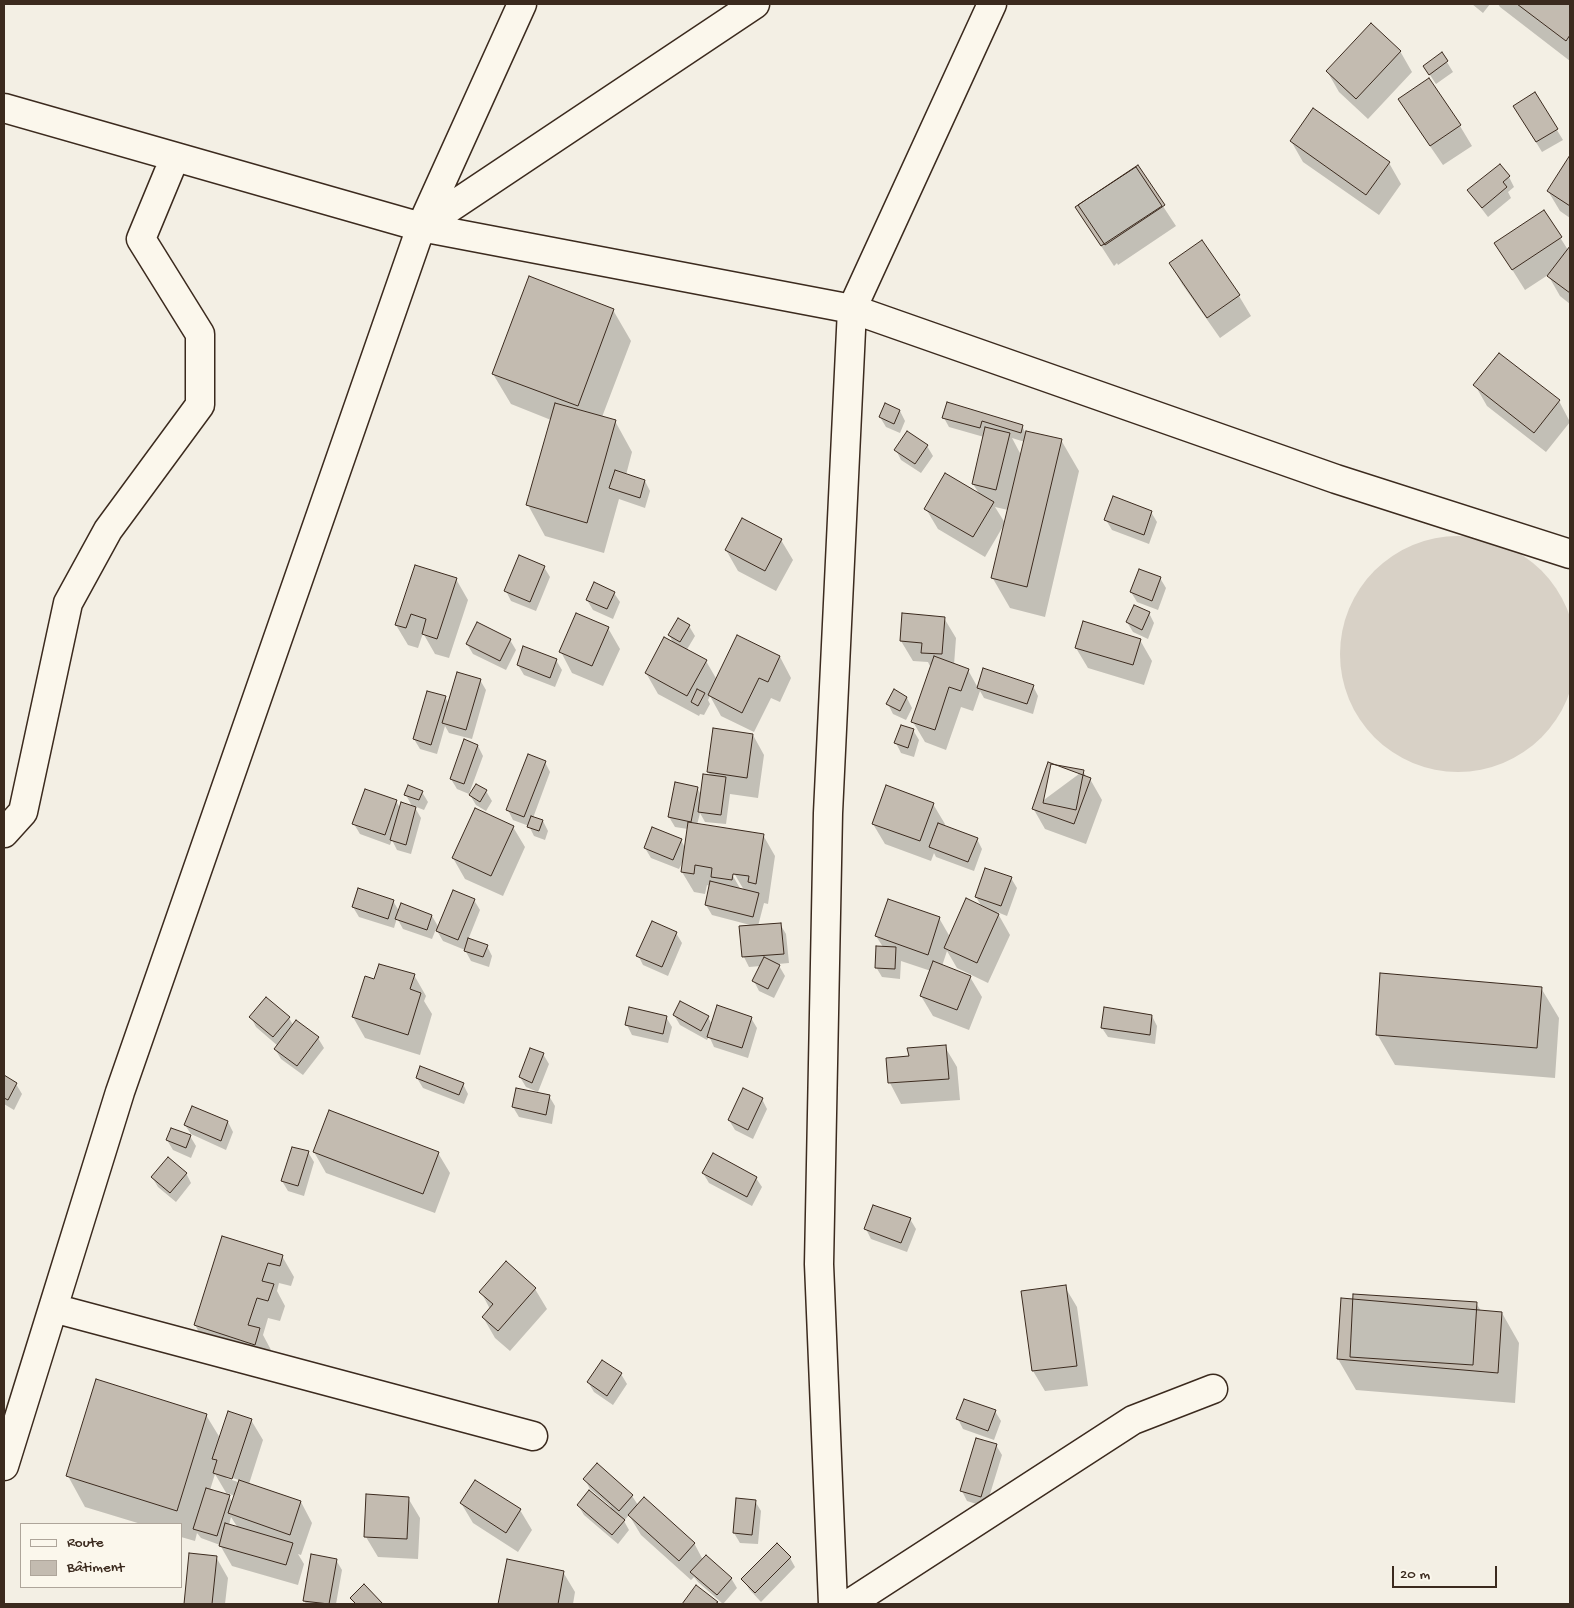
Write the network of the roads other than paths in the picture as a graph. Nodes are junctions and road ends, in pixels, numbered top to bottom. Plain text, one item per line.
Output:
1 (522, 4) edge
2 (755, 4) edge
3 (992, 4) edge
4 (4, 108) edge
5 (176, 157) junction
6 (421, 226) junction
7 (852, 309) junction
8 (1570, 554) edge
9 (4, 833) edge
10 (53, 1308) junction
11 (1213, 1389) dead end
12 (533, 1436) dead end
13 (4, 1466) edge
14 (832, 1604) edge
15 (849, 1604) edge

1 - 6 street
2 - 6 street
3 - 7 street
4 - 5 street
5 - 6 street
5 - 9 street
6 - 7 street
6 - 10 street
7 - 8 street
7 - 14 street
10 - 12 street
10 - 13 street
11 - 15 street

